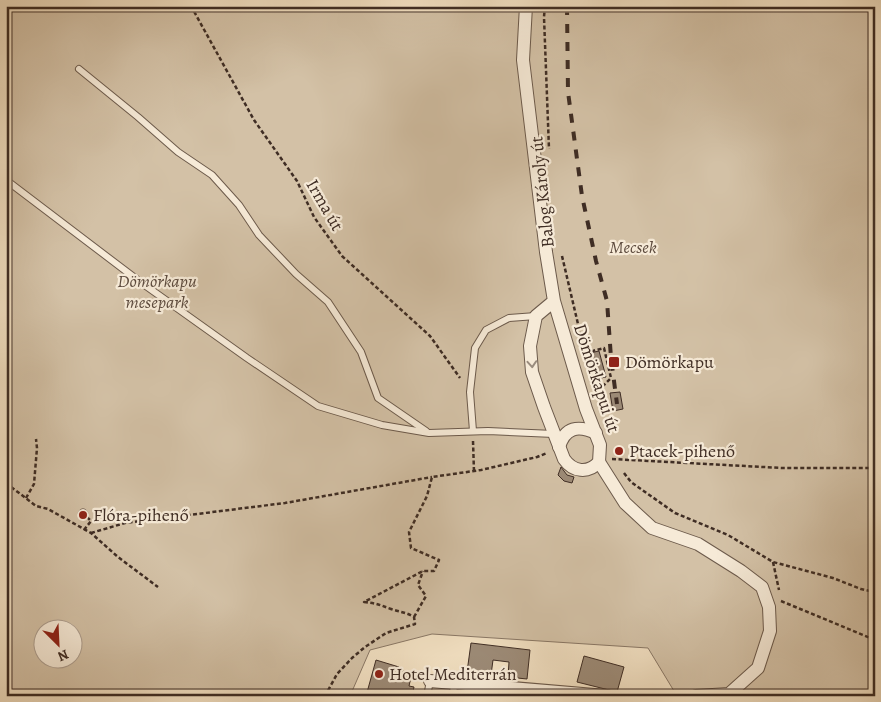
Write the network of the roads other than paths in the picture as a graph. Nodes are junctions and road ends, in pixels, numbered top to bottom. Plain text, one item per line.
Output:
1 (526, 6) edge
2 (79, 70) dead end
3 (6, 180) edge
4 (554, 301) junction
5 (536, 316) junction
6 (473, 431) junction
7 (596, 432) junction
8 (429, 433) junction
9 (554, 434) junction
10 (553, 450) junction
11 (599, 462) junction
12 (430, 681) joint
13 (453, 690) edge
14 (730, 695) edge
15 (427, 696) edge
16 (606, 696) edge
17 (696, 696) edge

1 - 4 street, Dömörkapui út
2 - 8 lane
3 - 8 lane
4 - 5 street
4 - 7 street, Dömörkapui út
5 - 6 lane
5 -> 9 street
6 - 8 lane
6 - 9 lane
7 - 10 street
7 - 11 street, Dömörkapui út
9 - 10 street
10 - 11 street
11 - 14 street
12 - 13 street
12 - 15 lane
13 - 16 street
14 - 17 street

